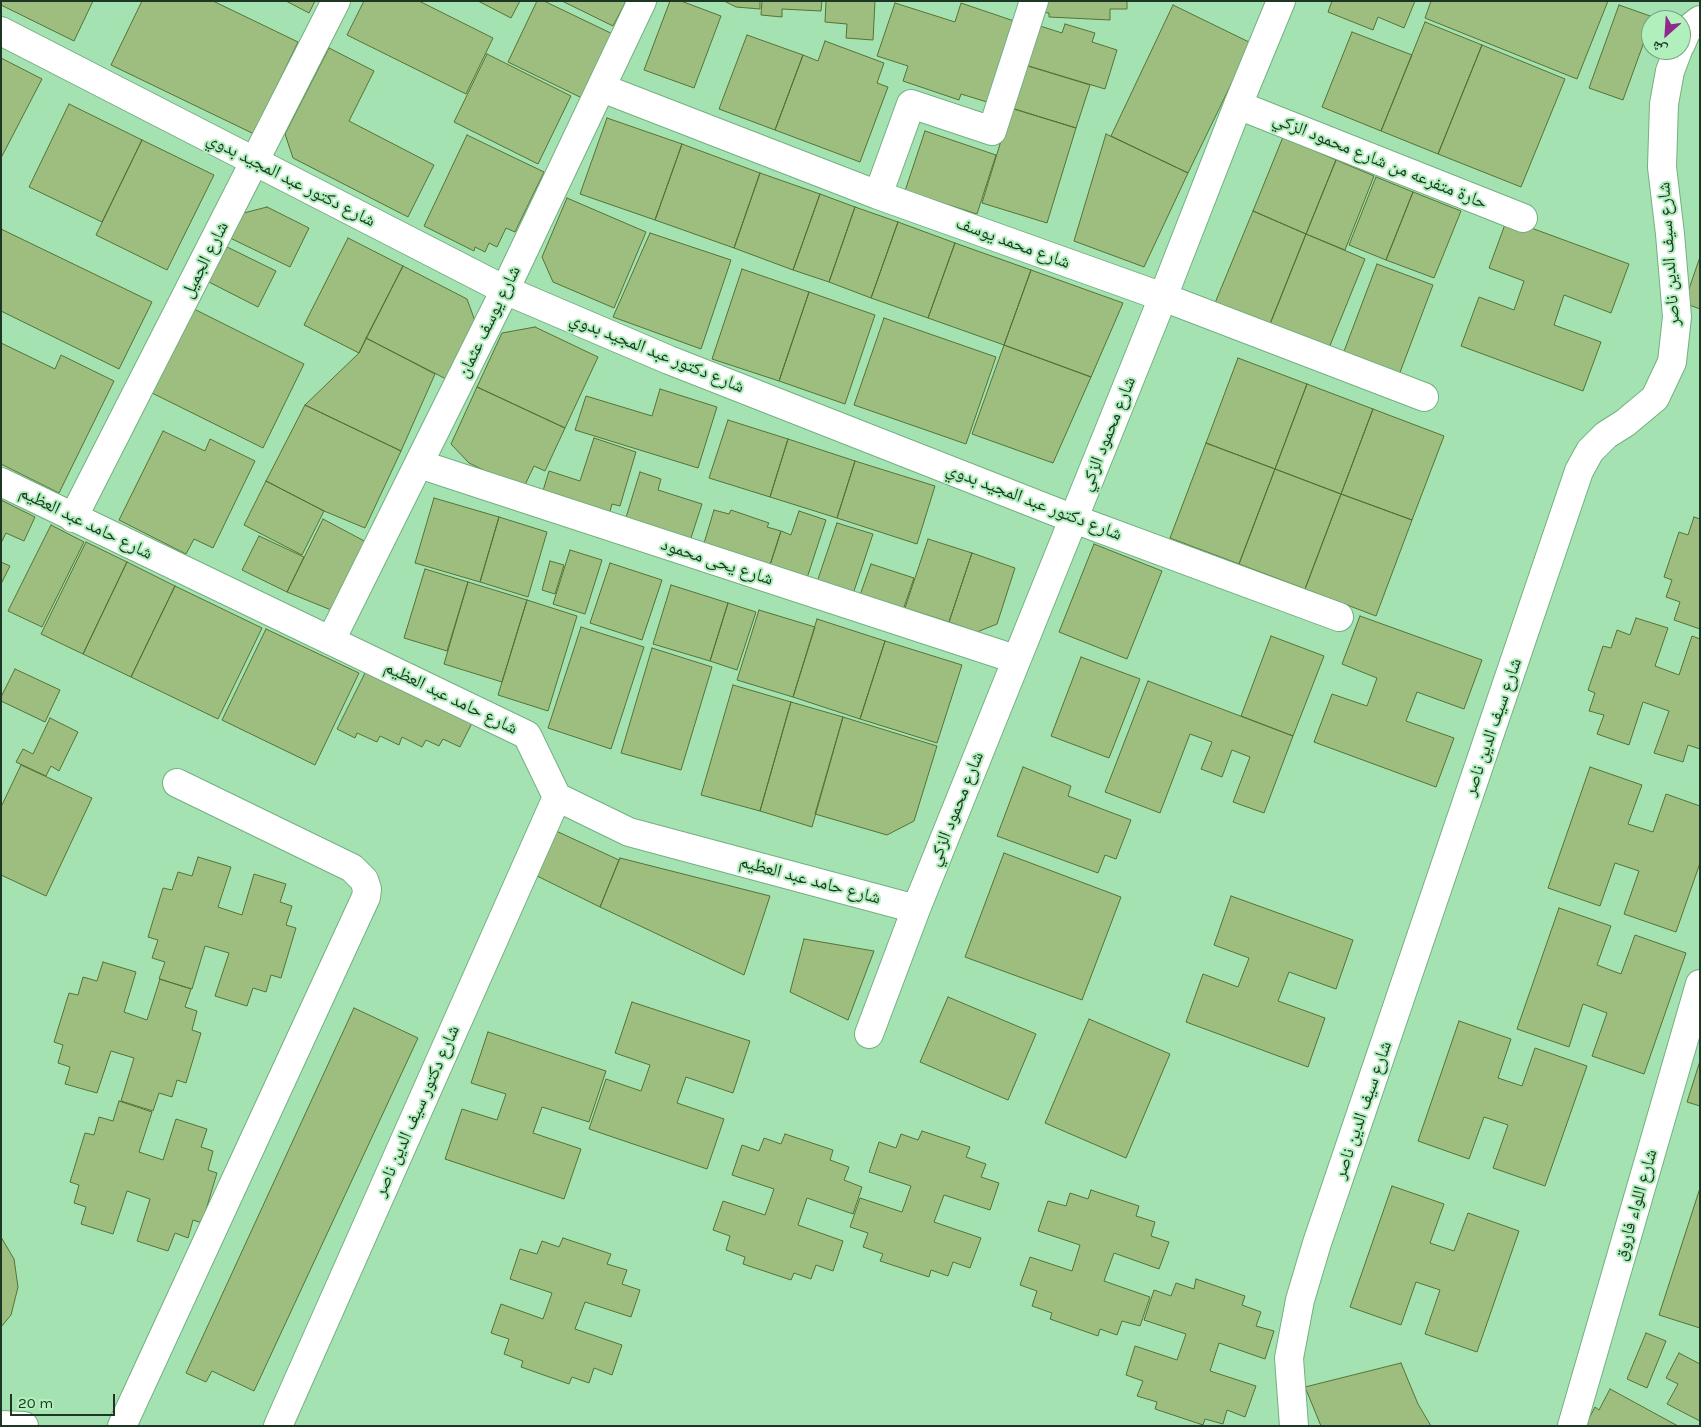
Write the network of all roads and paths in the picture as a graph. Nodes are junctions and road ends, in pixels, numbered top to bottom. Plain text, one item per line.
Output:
1 (336, 1) edge
2 (642, 1) edge
3 (1034, 1) edge
4 (1281, 1) edge
5 (1, 31) edge
6 (1674, 60) edge
7 (602, 88) junction
8 (1238, 105) junction
9 (256, 161) junction
10 (878, 195) junction
11 (1523, 218) dead end
12 (505, 290) junction
13 (1163, 297) junction
14 (1424, 397) dead end
15 (419, 464) junction
16 (1, 482) edge
17 (73, 518) junction
18 (1074, 519) junction
19 (1339, 617) dead end
20 (331, 640) junction
21 (1015, 659) junction
22 (178, 783) dead end
23 (557, 797) junction
24 (916, 909) junction
25 (1700, 984) edge
26 (869, 1034) dead end
27 (1, 1425) edge
28 (24, 1426) edge
29 (122, 1426) edge
30 (278, 1426) edge
31 (1294, 1426) edge
32 (1572, 1426) edge

1 - 9 street, شارع الجميل
2 - 7 street, شارع يوسف عثمان
3 - 10 street
4 - 8 street, شارع محمود الزكي
5 - 9 street, شارع دكتور عبد المجيد بدوي
6 - 31 street, شارع سيف الدين ناصر
7 - 10 street, شارع محمد يوسف
7 - 12 street, شارع يوسف عثمان
8 - 11 street, حارة متفرعه من شارع محمود الزكي
8 - 13 street, شارع محمود الزكي
9 - 12 street, شارع دكتور عبد المجيد بدوي
9 - 17 street, شارع الجميل
10 - 13 street, شارع محمد يوسف
12 - 15 street, شارع يوسف عثمان
12 - 18 street, شارع دكتور عبد المجيد بدوي
13 - 14 street, شارع محمد يوسف
13 - 18 street, شارع محمود الزكي
15 - 20 street, شارع يوسف عثمان
15 - 21 street, شارع يحى محمود
16 - 17 street, شارع حامد عبد العظيم
17 - 20 street, شارع حامد عبد العظيم
18 - 19 street, شارع دكتور عبد المجيد بدوي
18 - 21 street, شارع محمود الزكي
20 - 23 street, شارع حامد عبد العظيم
21 - 24 street, شارع محمود الزكي
22 - 29 street
23 - 24 street, شارع حامد عبد العظيم
23 - 30 street, شارع دكتور سيف الدين ناصر
24 - 26 street, شارع محمود الزكي
25 - 32 street, شارع اللواء فاروق
27 - 28 street

